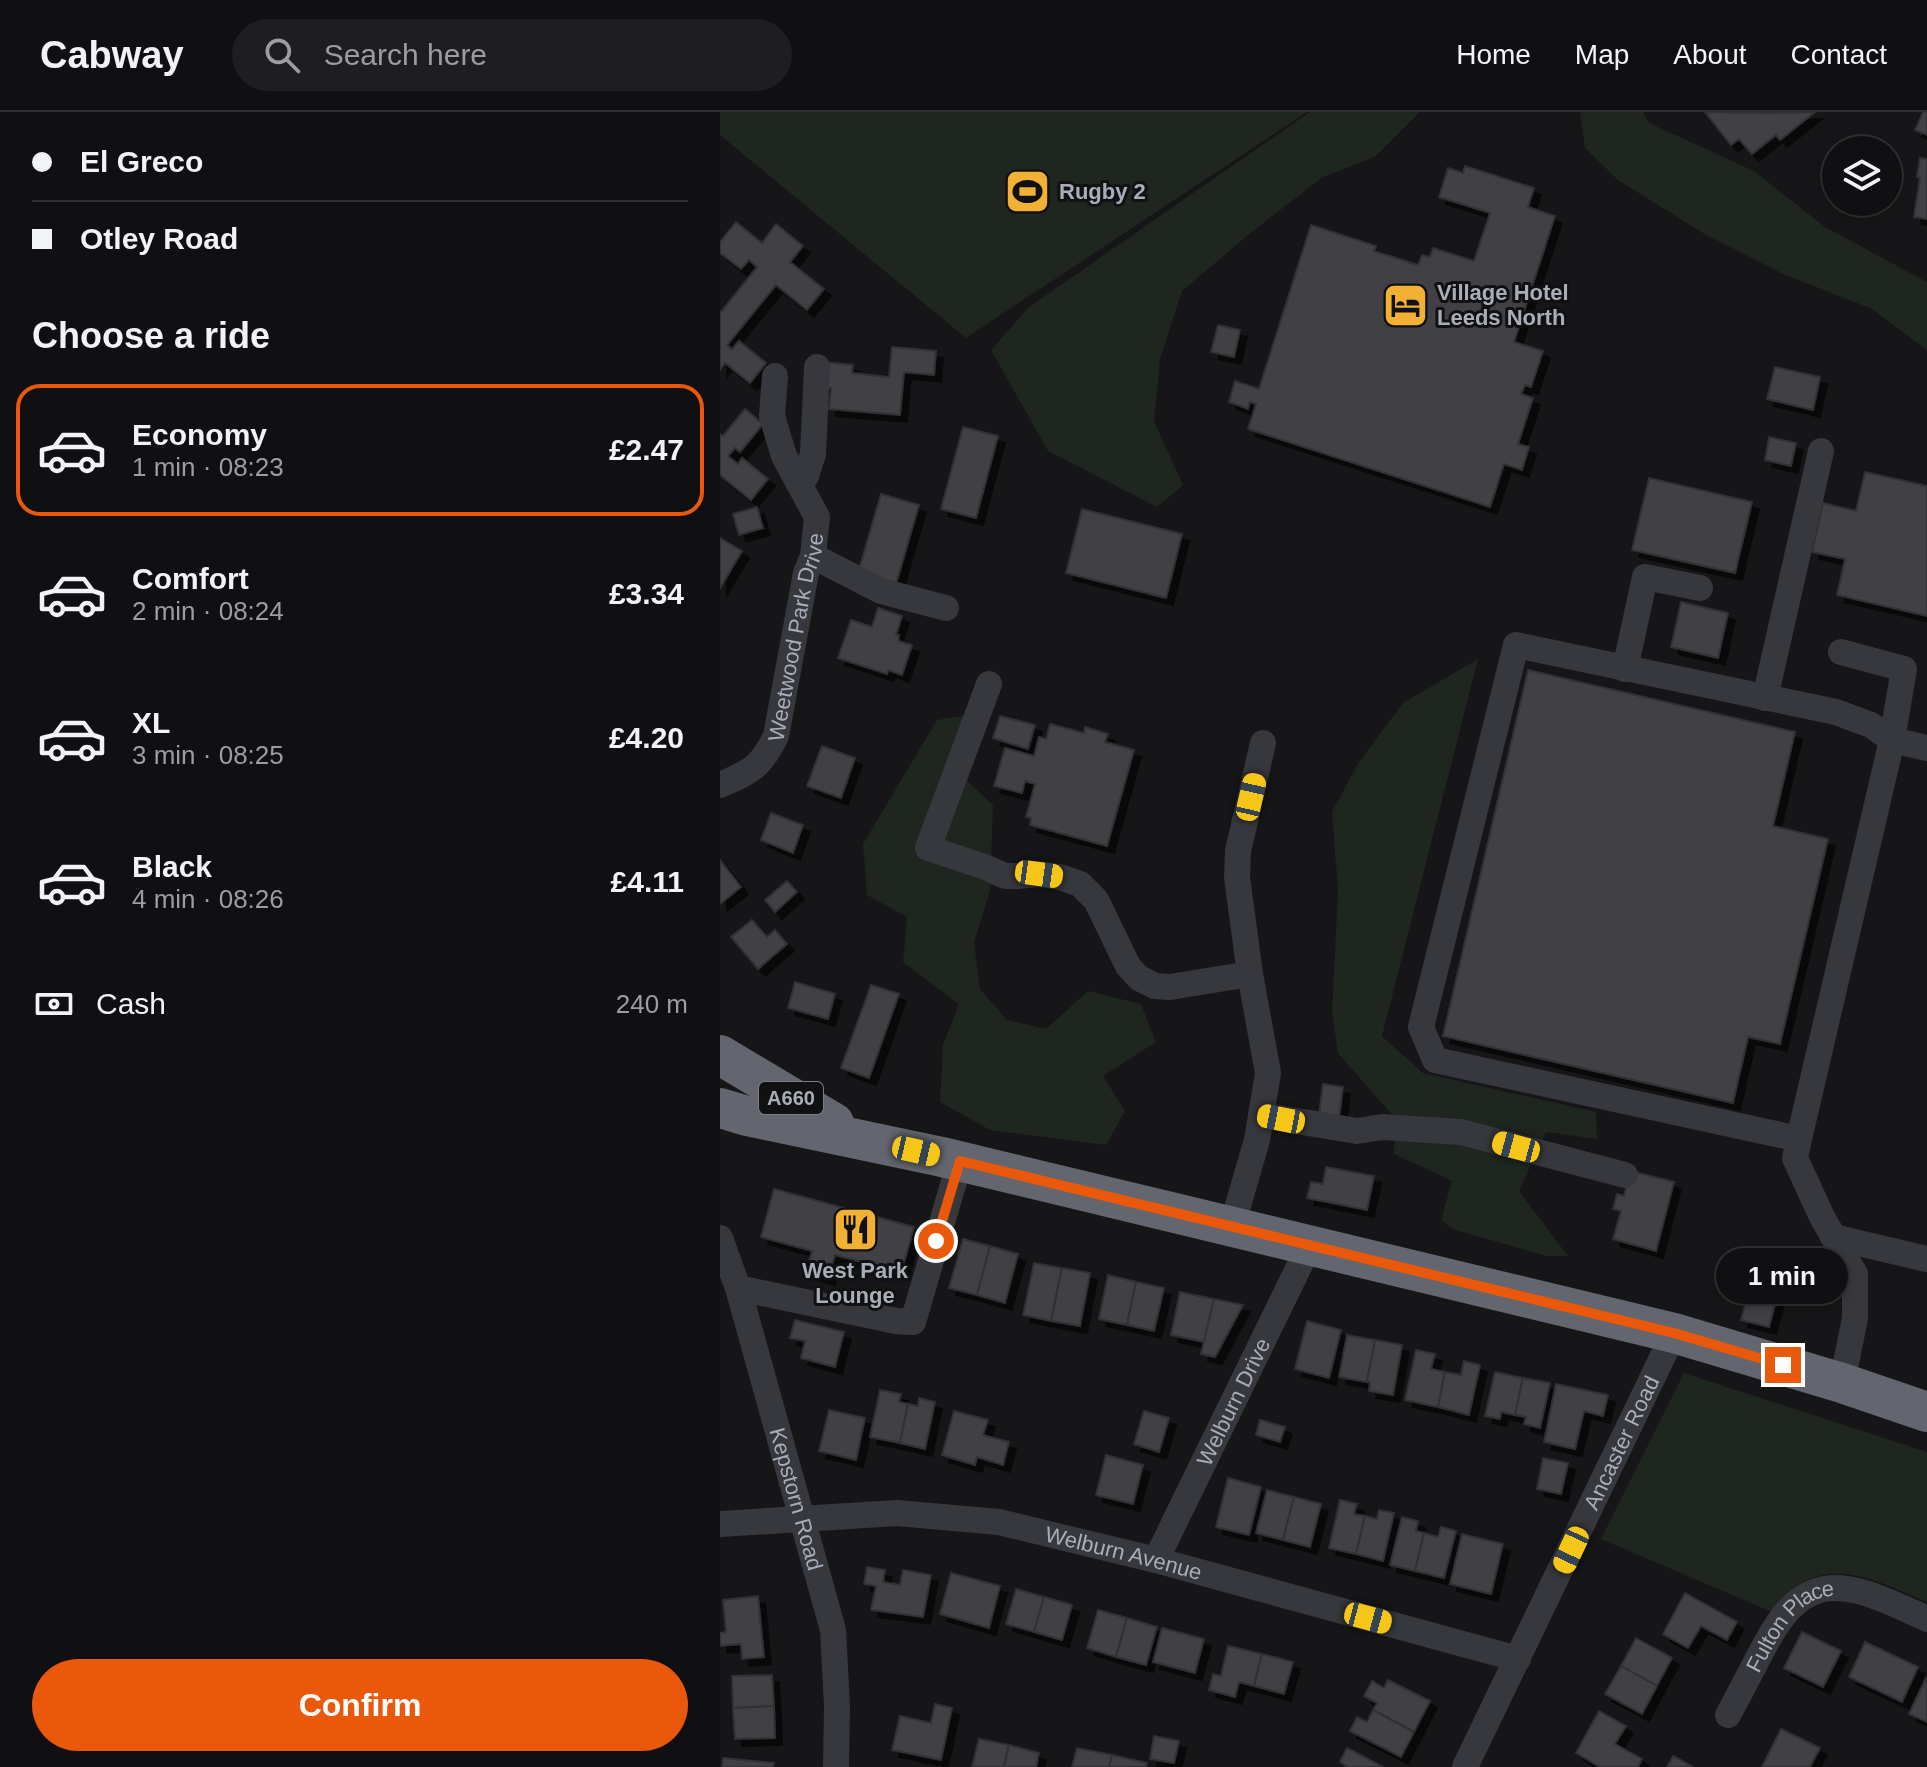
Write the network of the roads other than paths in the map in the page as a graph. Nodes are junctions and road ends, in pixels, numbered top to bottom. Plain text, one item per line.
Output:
1 (817, 367) dead end
2 (775, 376) dead end
3 (1821, 451) dead end
4 (800, 484) junction
5 (813, 556) junction
6 (1700, 588) dead end
7 (946, 608) dead end
8 (1841, 652) dead end
9 (1625, 669) junction
10 (989, 684) dead end
11 (1765, 698) junction
12 (1892, 740) junction
13 (1263, 743) dead end
14 (1927, 748) edge
15 (720, 785) edge
16 (1250, 974) junction
17 (720, 1055) edge
18 (720, 1108) edge
19 (1261, 1115) junction
20 (862, 1139) junction
21 (1799, 1139) junction
22 (960, 1161) junction
23 (1625, 1175) dead end
24 (1232, 1226) junction
25 (1833, 1237) junction
26 (720, 1238) edge
27 (1310, 1244) junction
28 (1927, 1259) edge
29 (738, 1288) junction
30 (1674, 1333) junction
31 (1842, 1383) junction
32 (1927, 1412) edge
33 (802, 1518) junction
34 (720, 1524) edge
35 (1156, 1560) junction
36 (1927, 1619) edge
37 (1518, 1659) junction
38 (1728, 1715) dead end
39 (836, 1767) edge
40 (1465, 1767) edge

1 - 4 street
2 - 4 street, Weetwood Park Drive
3 - 11 street
4 - 5 street, Weetwood Park Drive
5 - 7 street
5 - 15 street, Weetwood Park Drive
6 - 9 street
8 - 12 street
9 - 11 street
9 - 21 street
10 - 16 street
11 - 12 street
12 - 14 street
12 - 21 street
13 - 16 street
16 - 19 street
17 - 20 highway, A660
18 - 20 highway, A660
19 - 23 street
19 - 24 street
20 - 22 highway, A660
21 - 25 street
22 - 24 highway, A660
22 - 29 street
24 - 27 highway, A660
25 - 28 street
25 - 31 street
26 - 29 street, Kepstorn Road
27 - 30 highway, A660
27 - 35 street, Welburn Drive
29 - 33 street, Kepstorn Road
30 - 31 highway, A660
30 - 37 street, Ancaster Road
31 - 32 highway, A660
33 - 34 street, Welburn Avenue
33 - 35 street, Welburn Avenue
33 - 39 street, Kepstorn Road
35 - 37 street, Welburn Avenue
36 - 38 street, Fulton Place
37 - 40 street, Ancaster Road

